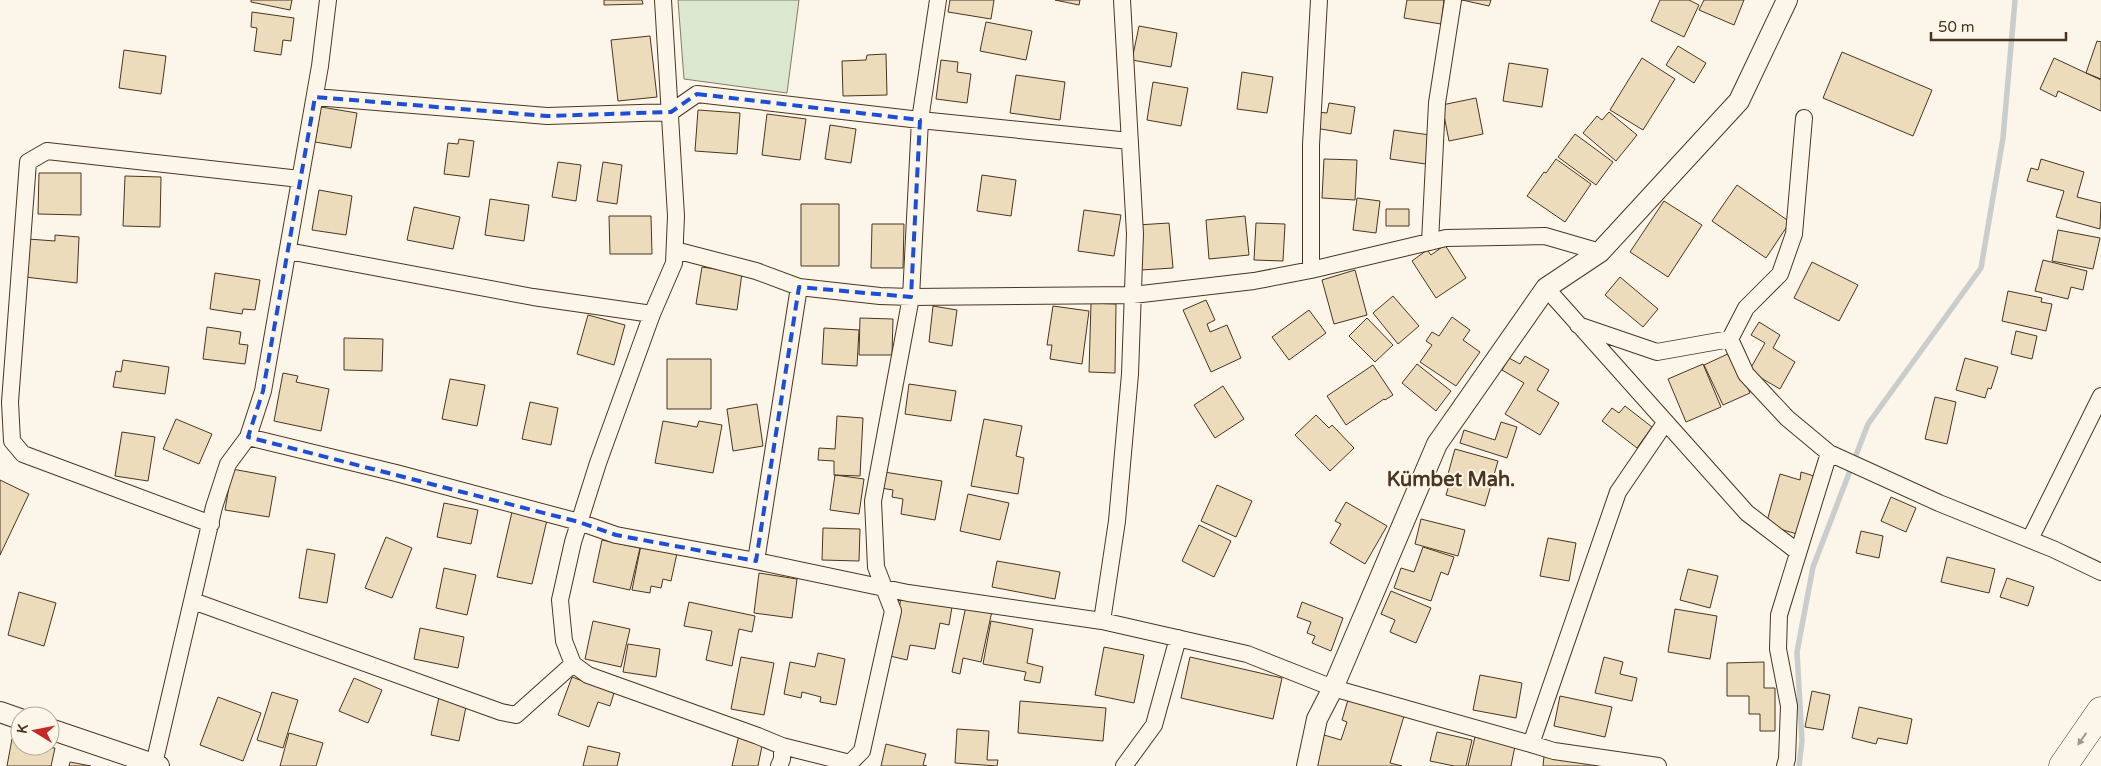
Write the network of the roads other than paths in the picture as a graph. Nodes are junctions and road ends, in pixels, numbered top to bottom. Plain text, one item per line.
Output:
1 (328, 0) edge
2 (663, 0) edge
3 (938, 0) edge
4 (1122, 0) edge
5 (1319, 0) edge
6 (1454, 0) edge
7 (1786, 0) edge
8 (315, 97) junction
9 (671, 112) junction
10 (1804, 118) dead end
11 (920, 120) junction
12 (1130, 141) junction
13 (300, 179) junction
14 (1430, 242) junction
15 (675, 250) junction
16 (288, 251) junction
17 (1600, 252) junction
18 (1311, 270) junction
19 (799, 287) junction
20 (1546, 288) junction
21 (1133, 295) junction
22 (911, 297) junction
23 (652, 314) junction
24 (1578, 325) junction
25 (1730, 339) junction
26 (2101, 396) edge
27 (1665, 423) junction
28 (248, 437) junction
29 (1835, 456) junction
30 (579, 522) junction
31 (211, 524) junction
32 (2030, 539) junction
33 (1798, 552) junction
34 (756, 561) junction
35 (2101, 572) edge
36 (884, 588) junction
37 (193, 600) junction
38 (1102, 621) junction
39 (1178, 638) junction
40 (573, 664) junction
41 (1333, 688) junction
42 (2101, 711) edge
43 (60, 732) edge
44 (1531, 744) junction
45 (782, 746) junction
46 (157, 765) edge
47 (779, 766) edge
48 (1124, 766) edge
49 (1307, 766) edge
50 (1658, 766) edge
51 (1785, 766) edge
52 (2063, 766) edge

1 - 8 street
2 - 9 street
3 - 11 street
4 - 12 street
5 - 18 street
6 - 14 street
7 - 17 street
8 - 9 street
8 - 13 street
9 - 11 street
9 - 15 street
10 - 25 street
11 - 12 street
11 - 22 street
12 - 21 street
13 - 16 street
13 - 31 street
14 - 17 street
14 - 18 street
15 - 19 street
15 - 23 street
16 - 23 street
16 - 28 street
17 - 20 street
18 - 21 street
19 - 22 street
19 - 34 street
20 - 24 street
20 - 41 street
21 - 22 street
21 - 38 street
22 - 36 street
23 - 30 street
24 - 25 street
24 - 27 street
25 - 29 street
26 - 32 street
27 - 33 street
27 - 44 street
28 - 30 street
28 - 31 street
29 - 32 street
29 - 33 street
30 - 34 street
30 - 40 street
31 - 37 street
32 - 35 street
33 - 51 street
34 - 36 street
36 - 38 street
36 - 45 street
37 - 40 street
37 - 46 street
38 - 39 street
39 - 41 street
39 - 48 street
40 - 45 street
41 - 44 street
41 - 49 street
42 -> 52 highway
43 - 46 street
44 - 50 street
45 - 47 street

